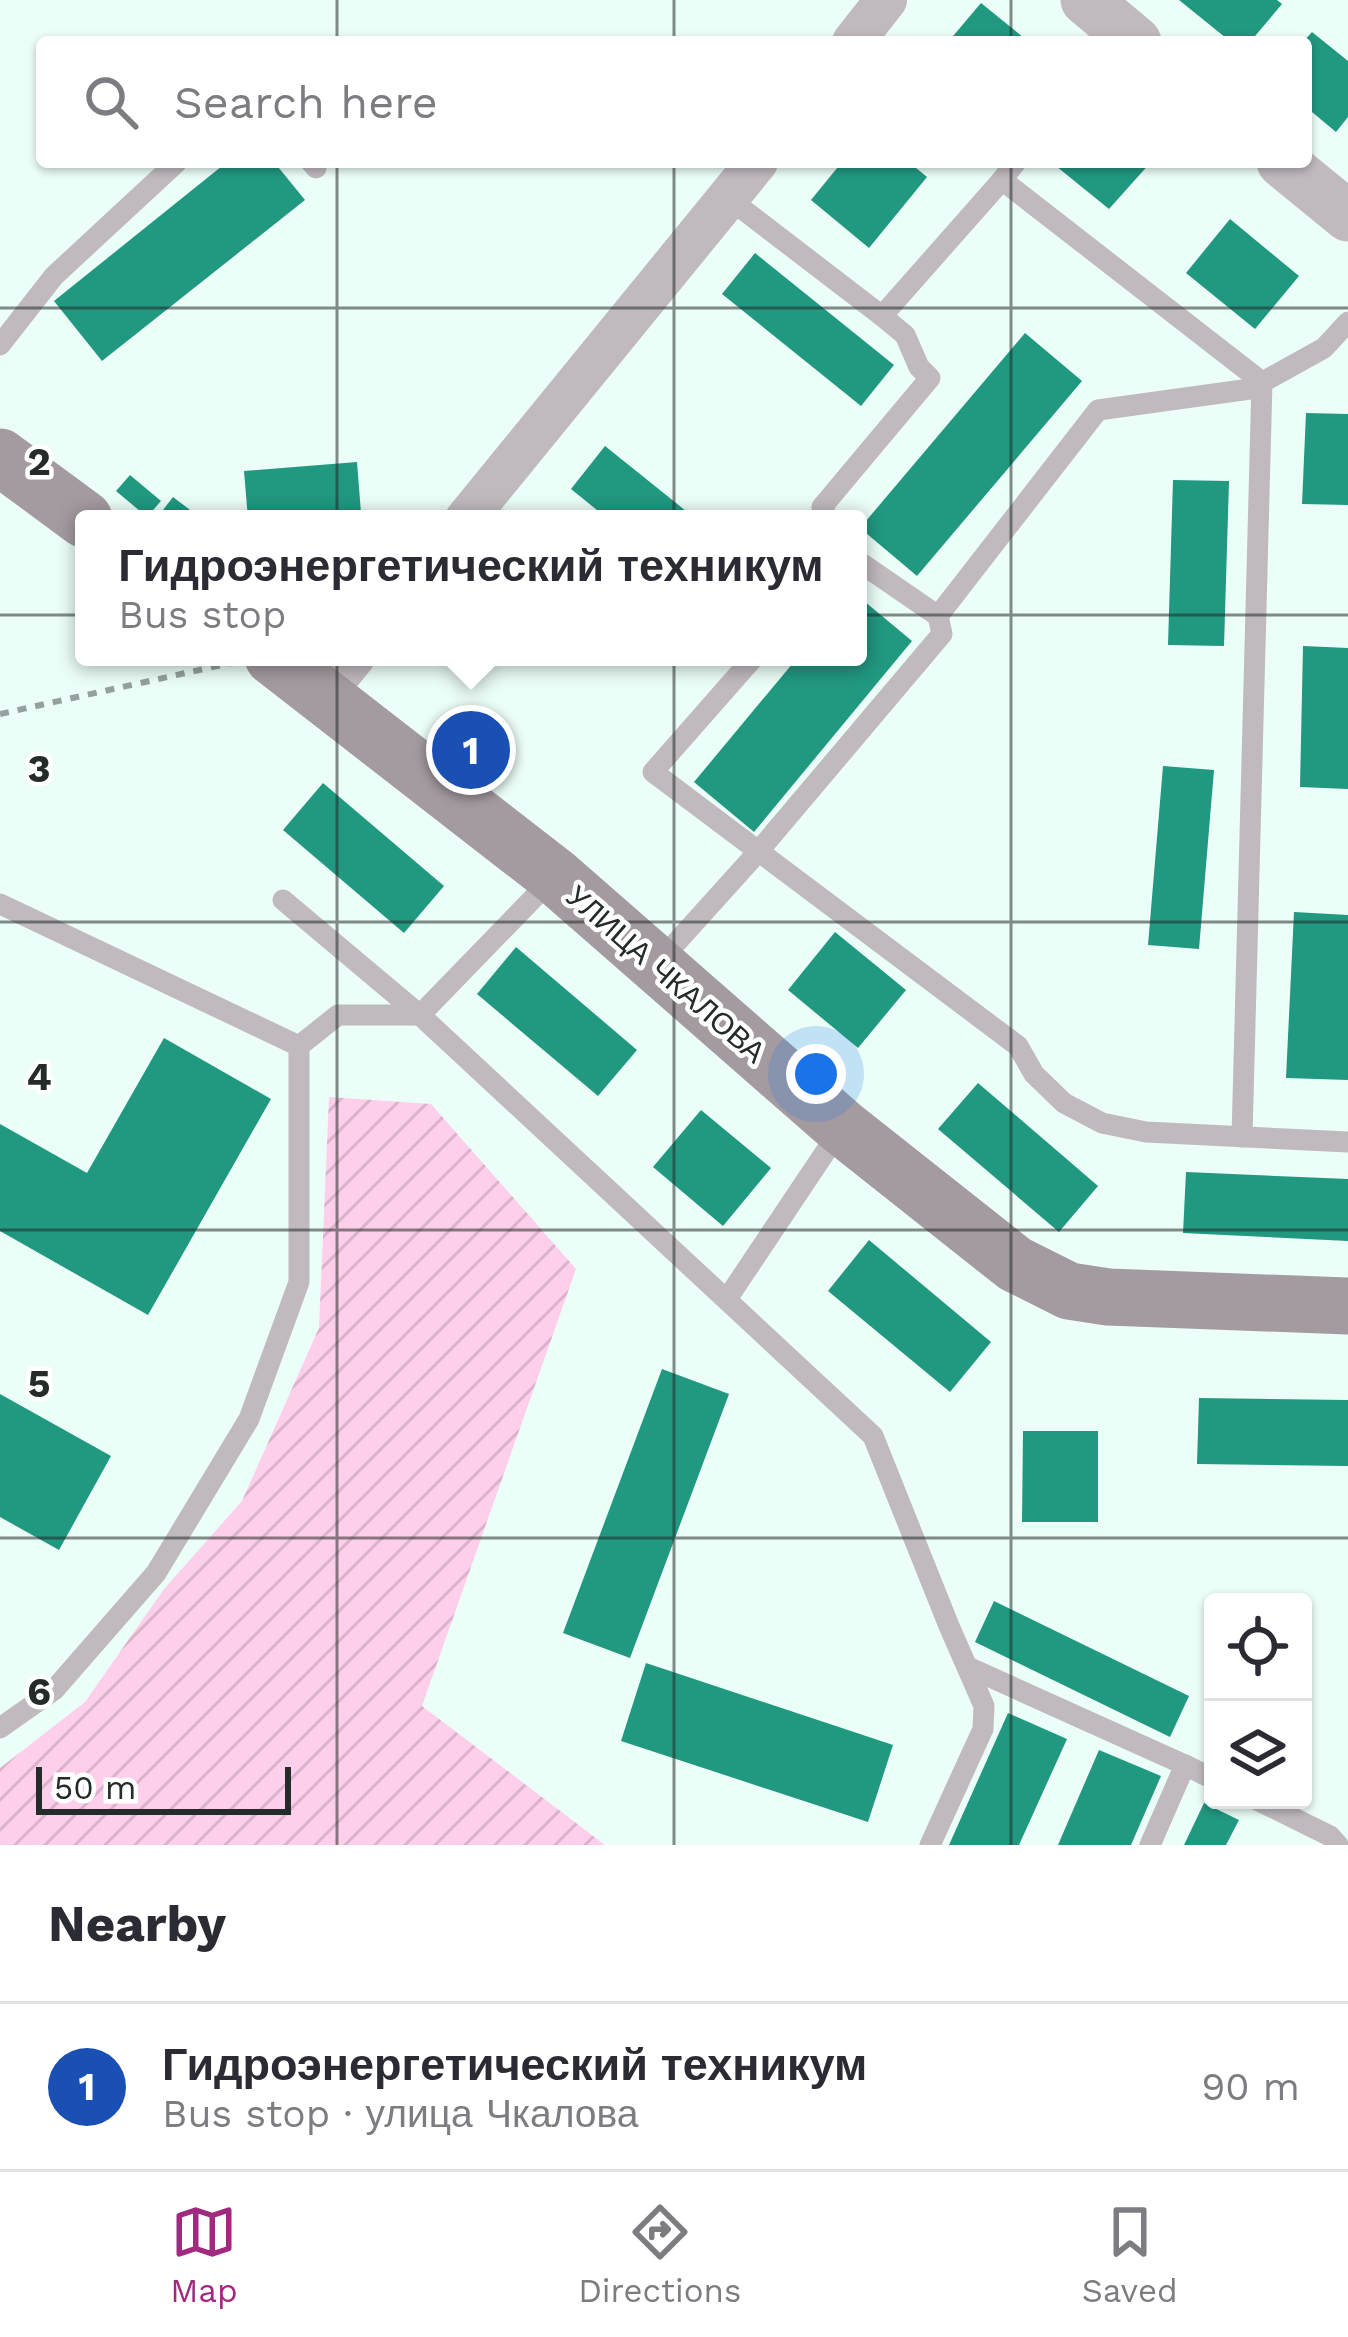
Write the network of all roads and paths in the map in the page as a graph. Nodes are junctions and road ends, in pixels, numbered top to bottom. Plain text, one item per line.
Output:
1 (886, 0) edge
2 (858, 36) edge
3 (170, 168) edge
4 (752, 168) edge
5 (1289, 168) edge
6 (1008, 171) edge
7 (728, 198) junction
8 (1348, 216) edge
9 (882, 316) junction
10 (1348, 322) edge
11 (0, 345) edge
12 (1262, 382) junction
13 (0, 457) edge
14 (473, 510) edge
15 (823, 510) edge
16 (75, 512) edge
17 (867, 567) edge
18 (938, 616) junction
19 (223, 666) edge
20 (303, 666) edge
21 (746, 666) edge
22 (338, 676) edge
23 (0, 714) edge
24 (757, 853) junction
25 (555, 877) junction
26 (283, 900) dead end
27 (0, 904) edge
28 (656, 966) junction
29 (420, 1015) junction
30 (298, 1046) junction
31 (842, 1126) junction
32 (1242, 1137) junction
33 (1348, 1142) edge
34 (727, 1299) junction
35 (1348, 1306) edge
36 (968, 1667) junction
37 (0, 1728) edge
38 (1185, 1765) junction
39 (1204, 1774) edge
40 (1275, 1809) edge
41 (930, 1845) edge
42 (1150, 1845) edge
43 (1338, 1845) edge

1 - 2 street
3 - 11 lane
4 - 7 street
5 - 8 street
6 - 9 lane
6 - 12 lane
7 - 9 lane
7 - 14 street
9 - 15 lane
10 - 12 lane
12 - 18 lane
12 - 32 lane
13 - 16 main road
17 - 18 lane
18 - 24 lane
19 - 23 path
20 - 22 main road, УЛИЦА ЧКАЛОВА
21 - 24 lane
22 - 25 main road, УЛИЦА ЧКАЛОВА
24 - 28 lane
24 - 32 lane
25 - 28 main road, УЛИЦА ЧКАЛОВА
25 - 29 lane
26 - 29 lane
27 - 30 lane
28 - 31 main road, УЛИЦА ЧКАЛОВА
29 - 30 lane
29 - 34 lane
30 - 37 lane
31 - 34 lane
31 - 35 main road, УЛИЦА ЧКАЛОВА
32 - 33 lane
34 - 36 lane
36 - 38 lane
36 - 41 lane
38 - 39 lane
38 - 42 lane
40 - 43 lane

